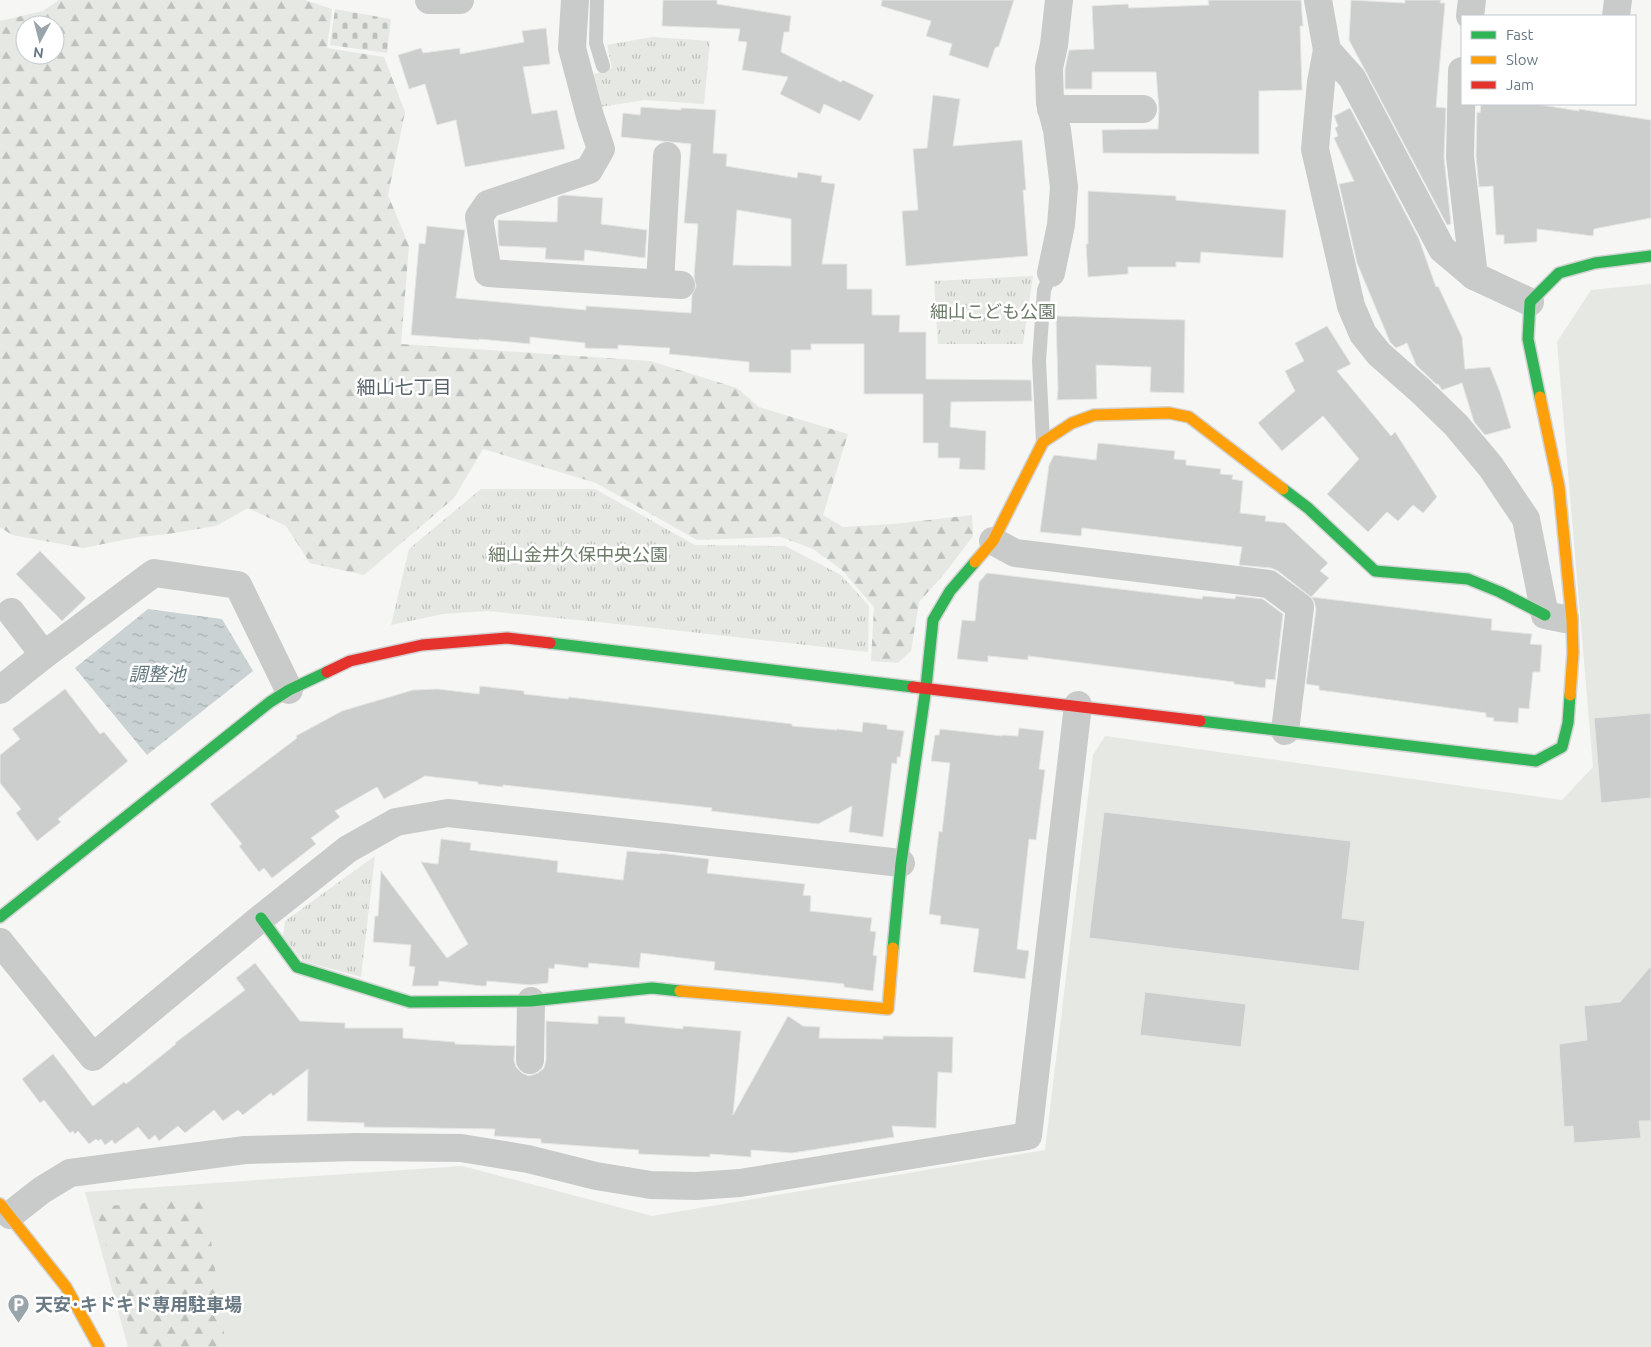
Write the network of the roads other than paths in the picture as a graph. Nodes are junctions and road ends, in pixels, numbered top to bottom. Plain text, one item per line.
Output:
1 (429, 0) edge
2 (460, 0) edge
3 (575, 0) edge
4 (597, 0) edge
5 (1058, 0) edge
6 (1318, 0) edge
7 (1472, 0) edge
8 (1618, 0) edge
9 (1470, 15) edge
10 (1616, 15) edge
11 (1327, 50) junction
12 (604, 66) dead end
13 (1461, 105) edge
14 (1144, 108) dead end
15 (1051, 109) junction
16 (667, 156) dead end
17 (1651, 256) edge
18 (1051, 273) joint
19 (1474, 276) junction
20 (1530, 302) junction
21 (1043, 442) junction
22 (993, 541) junction
23 (6, 606) edge
24 (1545, 615) junction
25 (1572, 620) junction
26 (44, 655) junction
27 (926, 687) junction
28 (0, 690) edge
29 (289, 690) junction
30 (1078, 705) junction
31 (1285, 731) junction
32 (900, 863) junction
33 (0, 917) edge
34 (261, 918) junction
35 (0, 942) edge
36 (532, 1001) junction
37 (530, 1060) dead end
38 (5, 1210) edge
39 (99, 1347) edge

1 - 2 street
3 - 16 street
4 - 12 lane
5 - 15 street
6 - 11 street
7 - 9 street
8 - 10 street
11 - 19 street
11 - 24 street
13 - 19 street
14 - 15 street
15 - 18 street
17 - 20 street
18 - 21 lane
19 - 20 street
20 - 25 street
21 - 22 street
21 - 24 street
22 - 27 street
22 - 31 street
23 - 26 street
24 - 25 street
25 - 31 street
26 - 28 street
26 - 29 street
27 - 29 street
27 - 30 street
27 - 32 street
29 - 33 street
30 - 31 street
30 - 38 street
32 - 34 street
32 - 36 street
34 - 35 street
34 - 36 street
36 - 37 street
38 - 39 street

